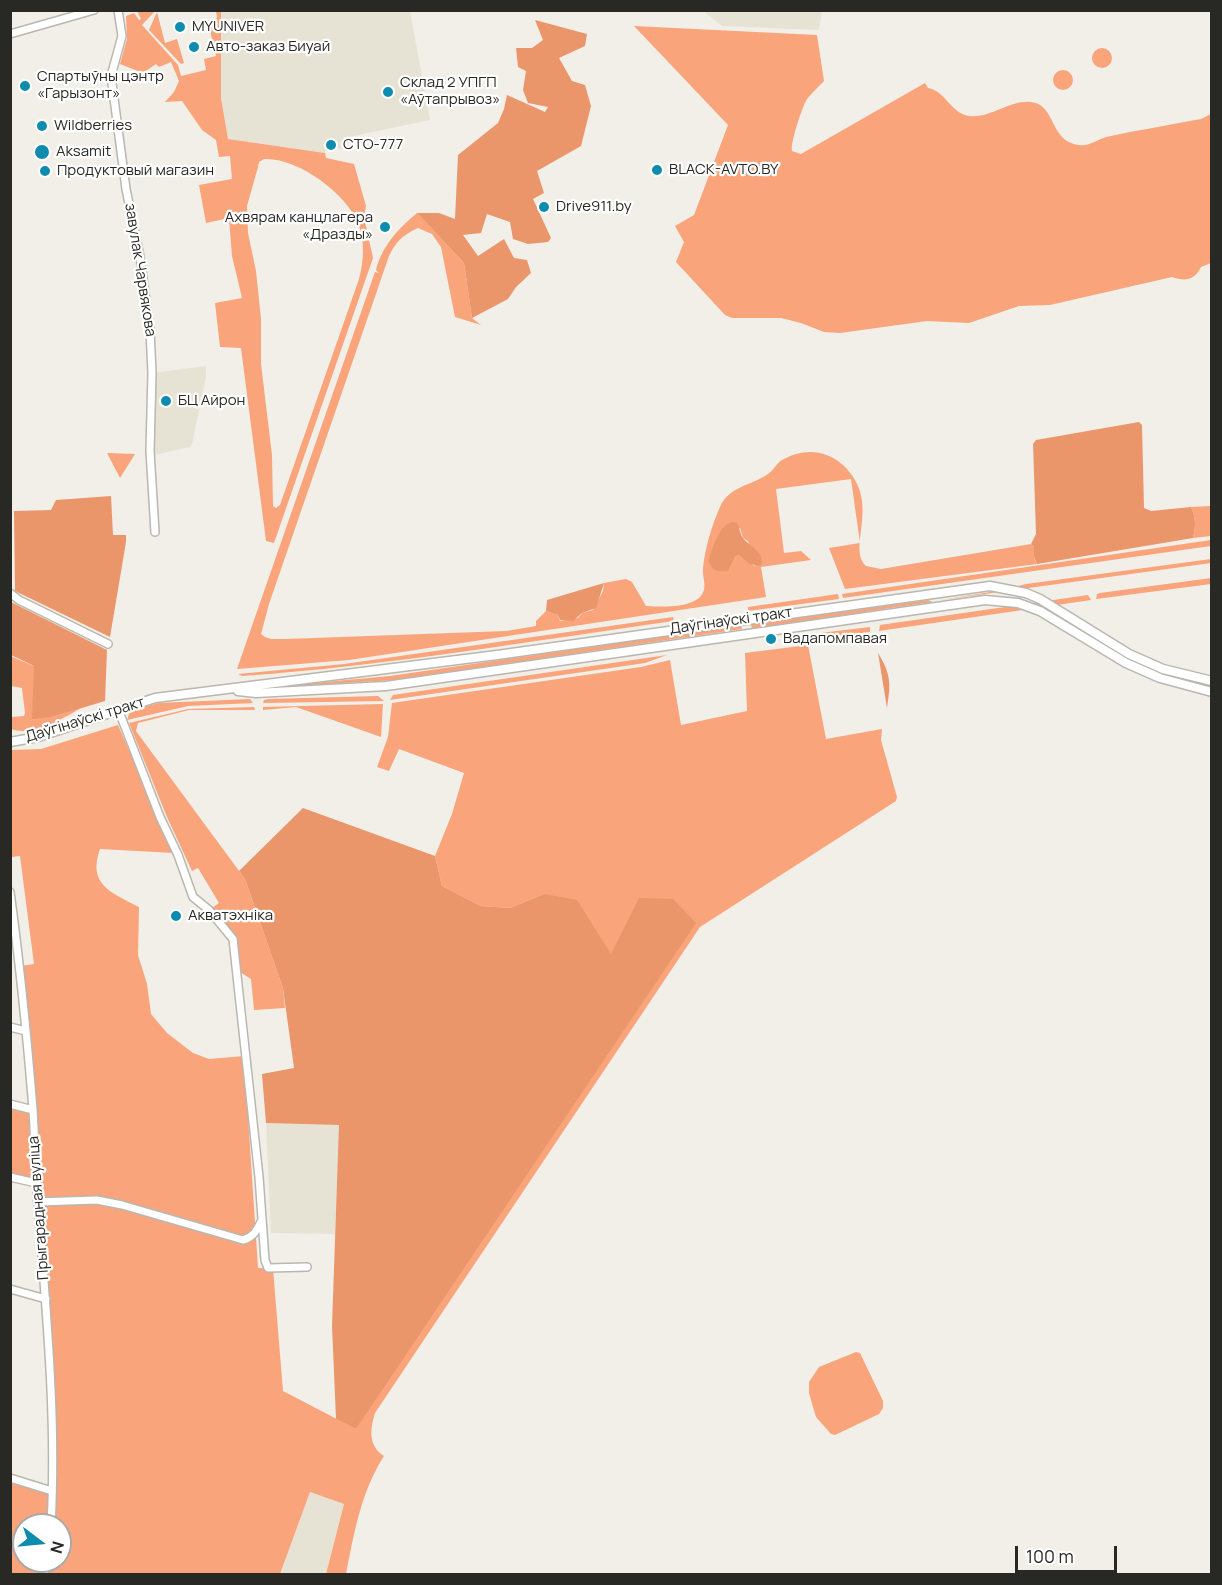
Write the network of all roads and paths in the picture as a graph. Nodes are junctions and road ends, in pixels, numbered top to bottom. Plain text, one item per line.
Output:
1 (94, 10) edge
2 (118, 10) edge
3 (10, 34) edge
4 (155, 532) dead end
5 (935, 592) junction
6 (10, 593) edge
7 (938, 606) junction
8 (108, 644) dead end
9 (1212, 681) edge
10 (231, 690) junction
11 (1212, 692) edge
12 (118, 709) junction
13 (10, 741) edge
14 (10, 892) edge
15 (14, 940) edge
16 (10, 1027) edge
17 (26, 1031) junction
18 (10, 1104) edge
19 (33, 1110) junction
20 (10, 1177) edge
21 (36, 1183) junction
22 (37, 1202) junction
23 (262, 1220) junction
24 (307, 1267) dead end
25 (10, 1289) edge
26 (46, 1299) junction
27 (10, 1478) edge
28 (52, 1491) junction
29 (51, 1513) edge

1 - 3 street
2 - 4 street, завулак Чарвякова
5 - 7 main road
5 - 9 main road, Даўгінаўскі тракт
5 - 10 main road, Даўгінаўскі тракт
6 - 8 street
7 - 10 main road, Даўгінаўскі тракт
7 - 11 main road, Даўгінаўскі тракт
10 - 12 main road, Даўгінаўскі тракт
12 - 13 main road, Даўгінаўскі тракт
12 - 23 street
14 - 15 street, Прыгарадная вуліца
15 - 17 street, Прыгарадная вуліца
16 - 17 street
17 - 19 street, Прыгарадная вуліца
18 - 19 street
19 - 21 street, Прыгарадная вуліца
20 - 21 street
21 - 22 street, Прыгарадная вуліца
22 - 23 street
22 - 26 street, Прыгарадная вуліца
23 - 24 street
25 - 26 street
26 - 28 street, Прыгарадная вуліца
27 - 28 street
28 - 29 street, Прыгарадная вуліца

